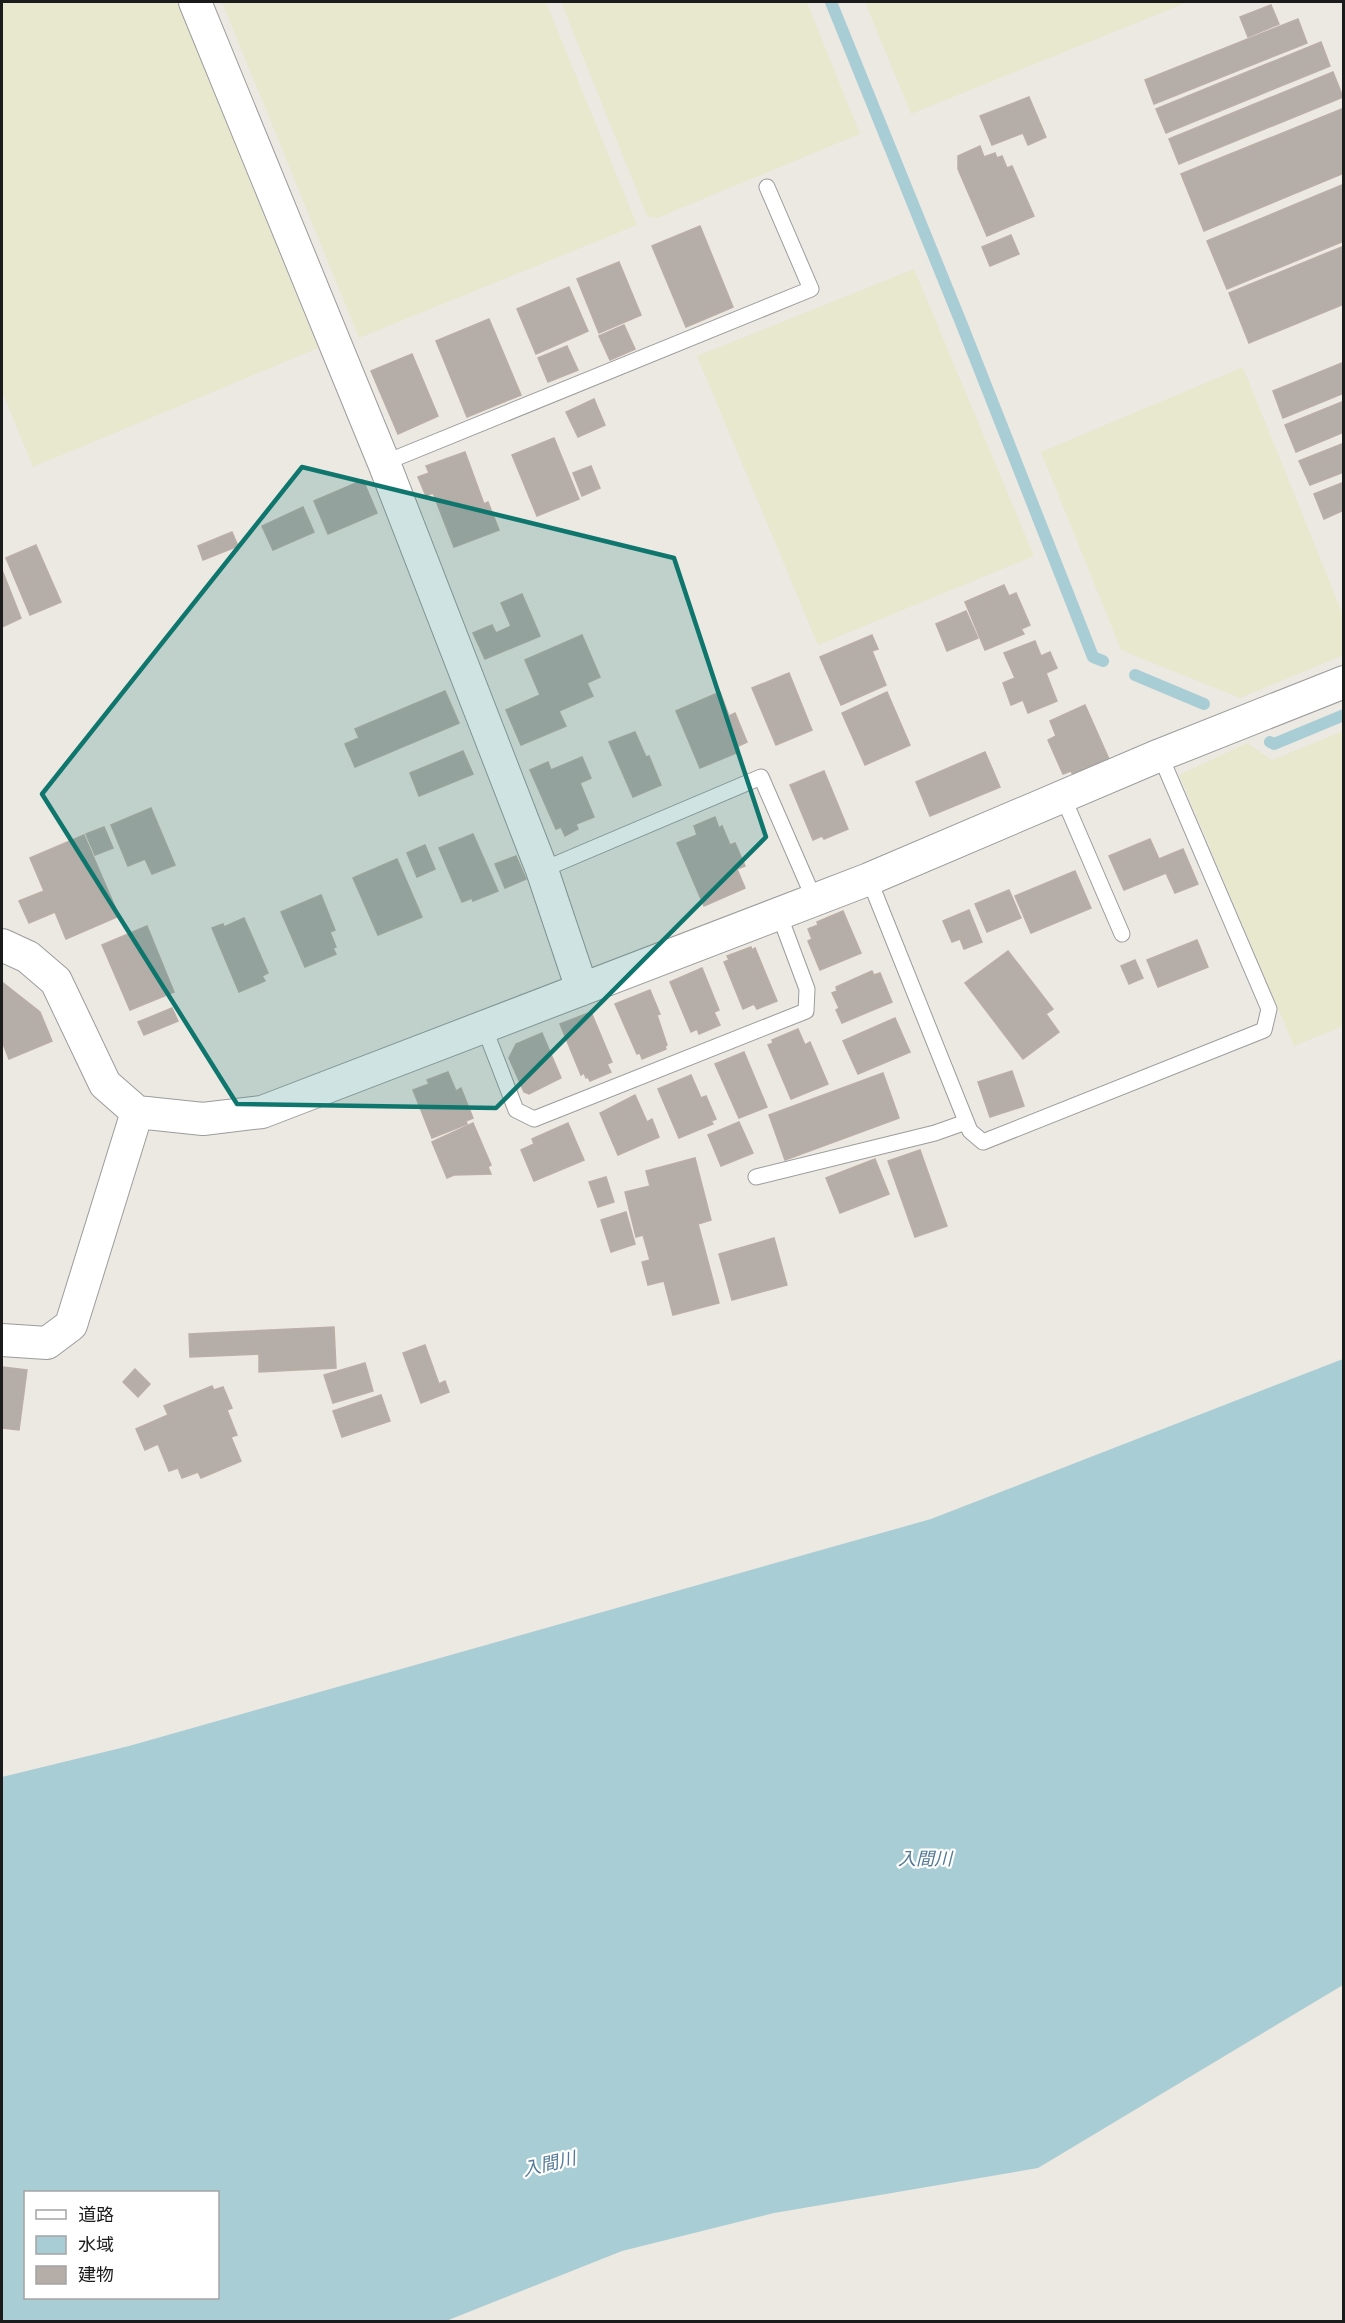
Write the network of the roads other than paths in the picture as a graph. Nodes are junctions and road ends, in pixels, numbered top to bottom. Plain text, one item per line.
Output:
1 (195, 2) edge
2 (767, 187) dead end
3 (384, 463) junction
4 (1344, 682) edge
5 (1160, 755) junction
6 (1063, 797) junction
7 (542, 870) junction
8 (869, 879) junction
9 (815, 901) junction
10 (778, 914) junction
11 (1122, 934) dead end
12 (2, 945) edge
13 (582, 989) junction
14 (484, 1027) junction
15 (137, 1112) junction
16 (966, 1122) junction
17 (756, 1177) dead end
18 (2, 1340) edge

1 - 3 street
2 - 3 lane
3 - 7 street
4 - 5 street
5 - 6 street
5 - 16 lane
6 - 8 street
6 - 11 lane
7 - 9 lane
7 - 13 street
8 - 9 street
8 - 16 lane
9 - 10 street
10 - 13 street
10 - 14 lane
12 - 15 street
13 - 14 street
14 - 15 street
15 - 18 street
16 - 17 lane

